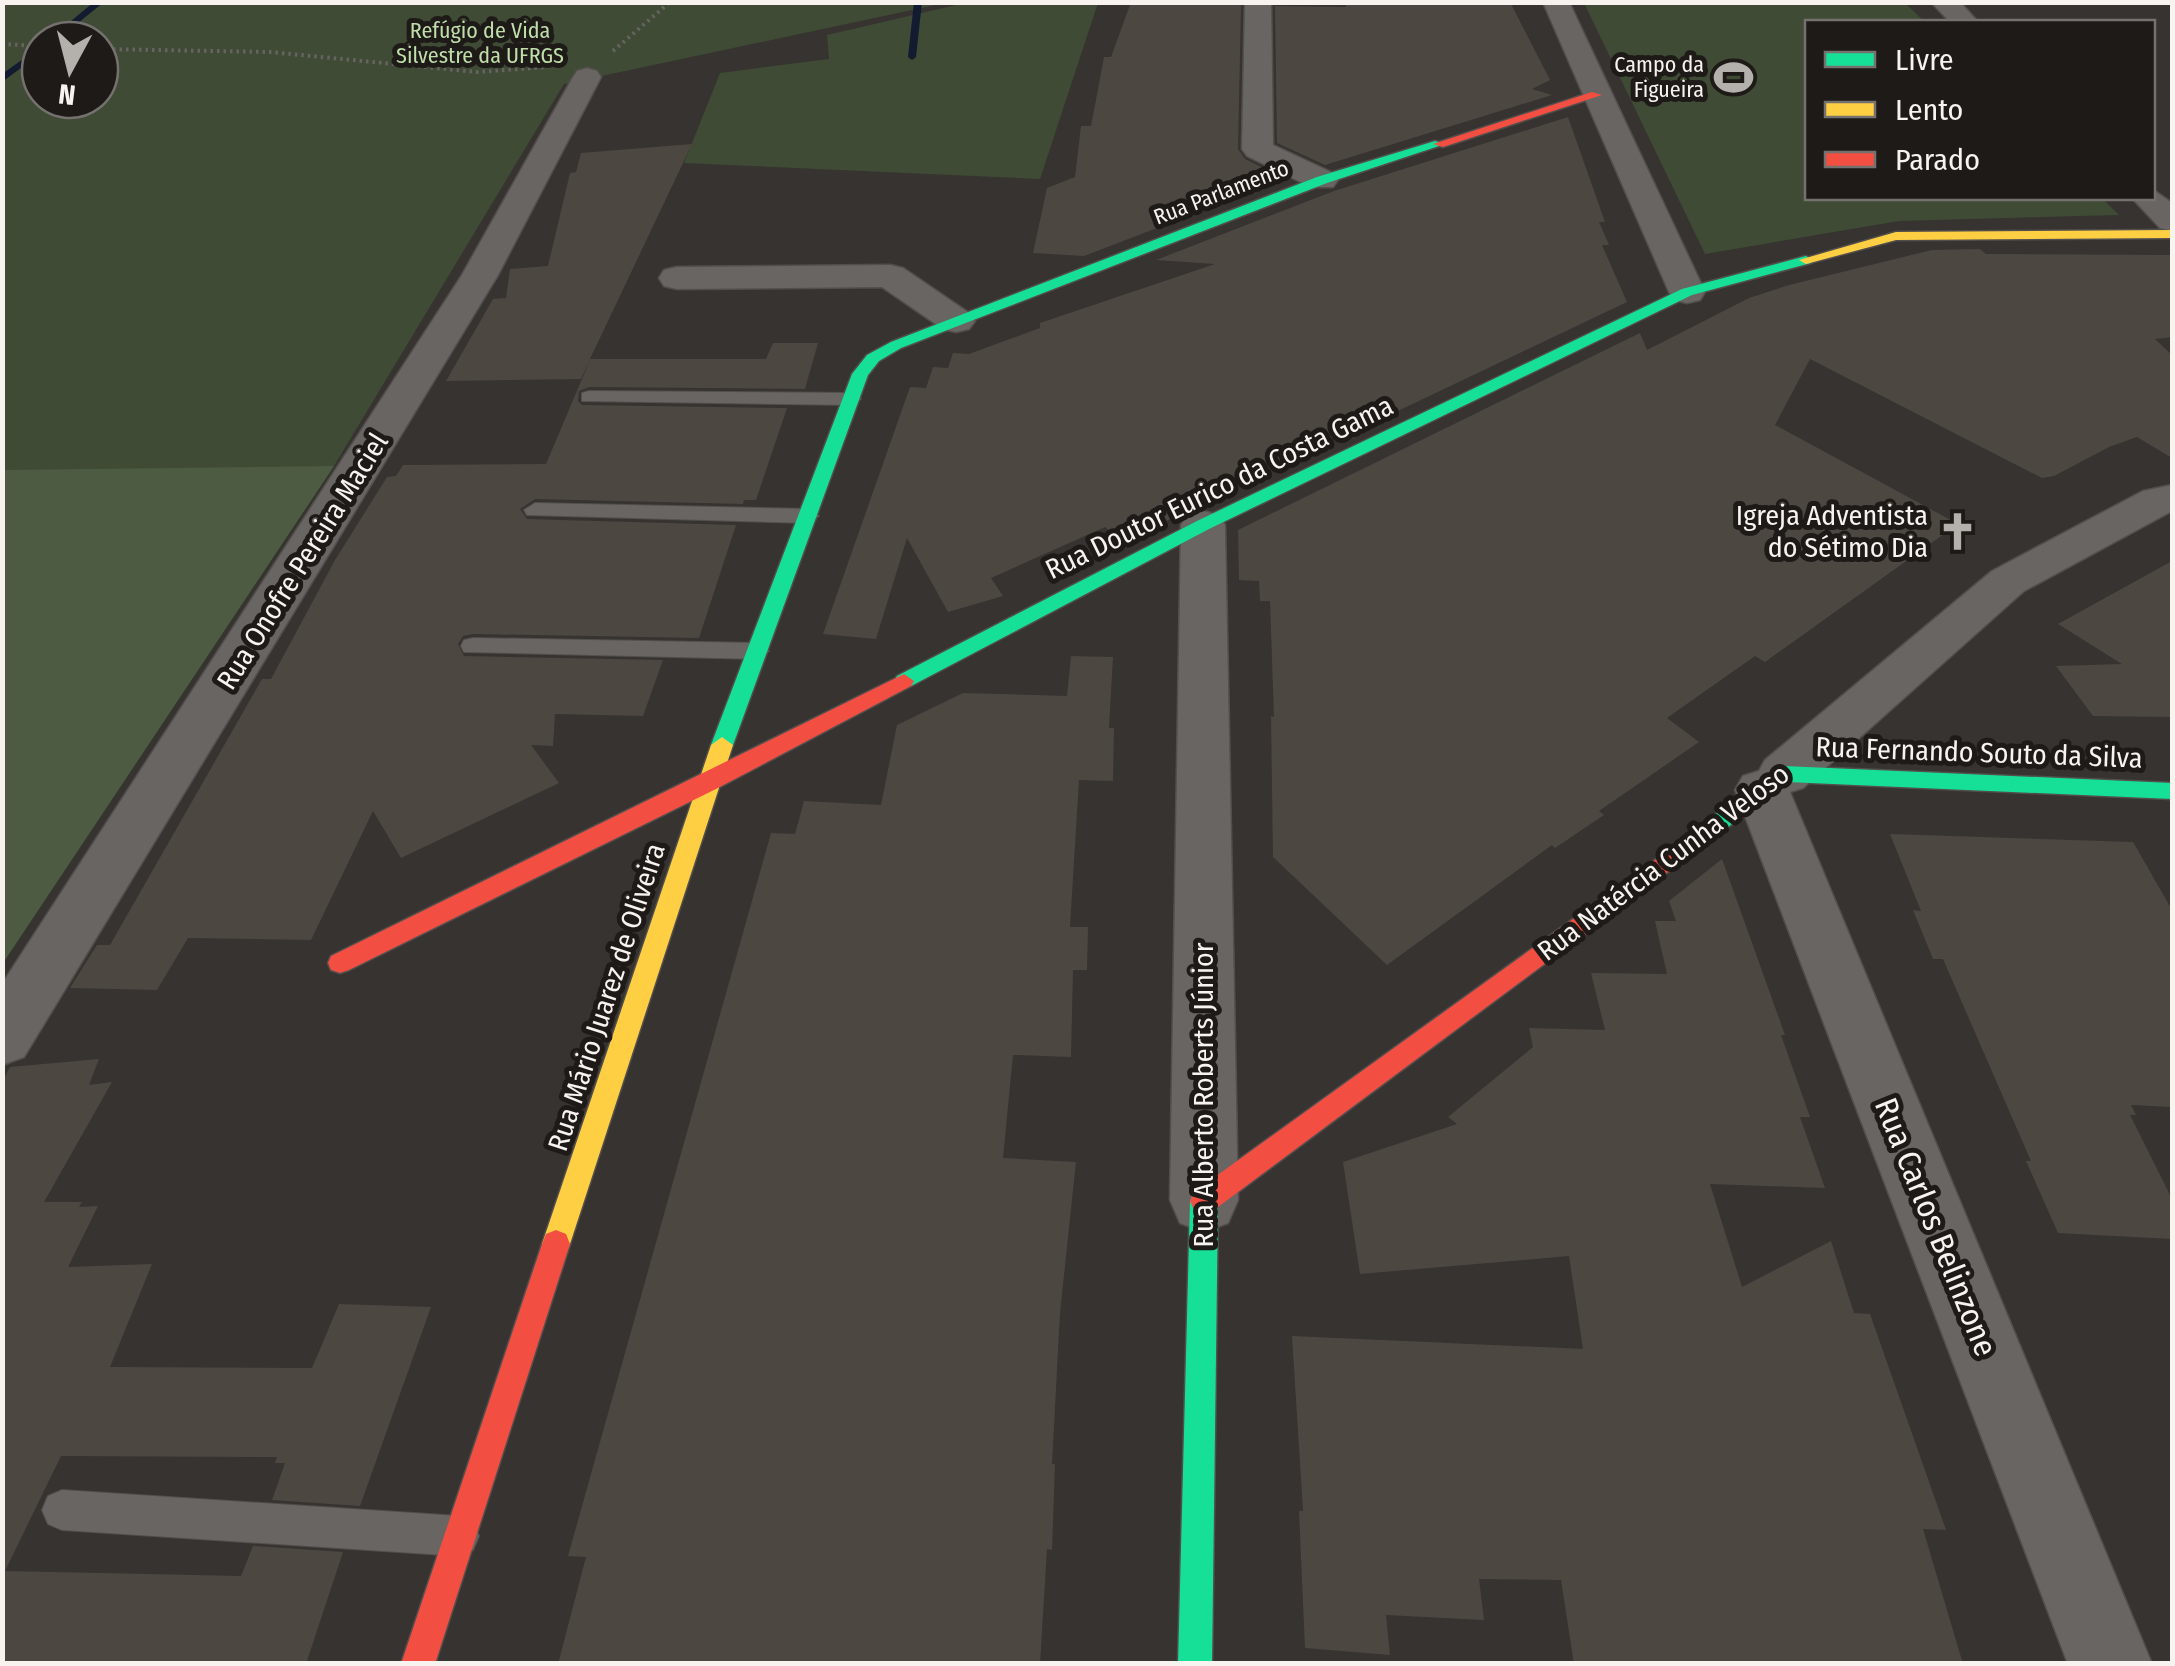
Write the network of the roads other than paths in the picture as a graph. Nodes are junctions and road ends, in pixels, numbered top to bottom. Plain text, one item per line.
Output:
1 (1258, 2) edge
2 (1556, 2) edge
3 (1944, 2) edge
4 (1963, 20) edge
5 (594, 70) road end
6 (1596, 94) junction
7 (1322, 180) junction
8 (2150, 200) edge
9 (2172, 221) edge
10 (2172, 234) edge
11 (677, 278) dead end
12 (1688, 292) junction
13 (956, 321) junction
14 (874, 358) joint
15 (589, 397) dead end
16 (851, 399) junction
17 (2172, 498) edge
18 (535, 510) dead end
19 (808, 516) junction
20 (1203, 526) junction
21 (474, 646) dead end
22 (757, 651) junction
23 (1773, 782) junction
24 (708, 783) junction
25 (2172, 790) edge
26 (340, 963) dead end
27 (2, 1038) edge
28 (1204, 1200) junction
29 (62, 1510) dead end
30 (460, 1536) junction
31 (418, 1664) edge
32 (1195, 1664) edge
33 (2110, 1664) edge

1 - 7 street
2 - 6 street
3 - 4 street
5 - 27 street, Rua Onofre Pereira Maciel
6 - 7 street, Rua Parlamento
6 - 12 street
7 - 13 street, Rua Parlamento
8 - 9 street
10 - 12 street, Rua Doutor Eurico da Costa Gama
11 - 13 street
12 - 20 street, Rua Doutor Eurico da Costa Gama
13 - 14 street, Rua Parlamento
14 - 16 street, Rua Mário Juarez de Oliveira
15 - 16 lane
16 - 19 street, Rua Mário Juarez de Oliveira
17 - 23 street, Rua Natércia Cunha Veloso
18 - 19 lane
19 - 22 street, Rua Mário Juarez de Oliveira
20 - 24 street, Rua Doutor Eurico da Costa Gama
20 - 28 street, Rua Alberto Roberts Júnior
21 - 22 lane
22 - 24 street, Rua Mário Juarez de Oliveira
23 - 25 street, Rua Fernando Souto da Silva
23 - 28 street, Rua Natércia Cunha Veloso
23 - 33 street, Rua Carlos Belinzone
24 - 26 street, Rua Doutor Eurico da Costa Gama
24 - 30 street, Rua Mário Juarez de Oliveira
28 - 32 street, Rua Alberto Roberts Júnior
29 - 30 lane
30 - 31 street, Rua Mário Juarez de Oliveira

